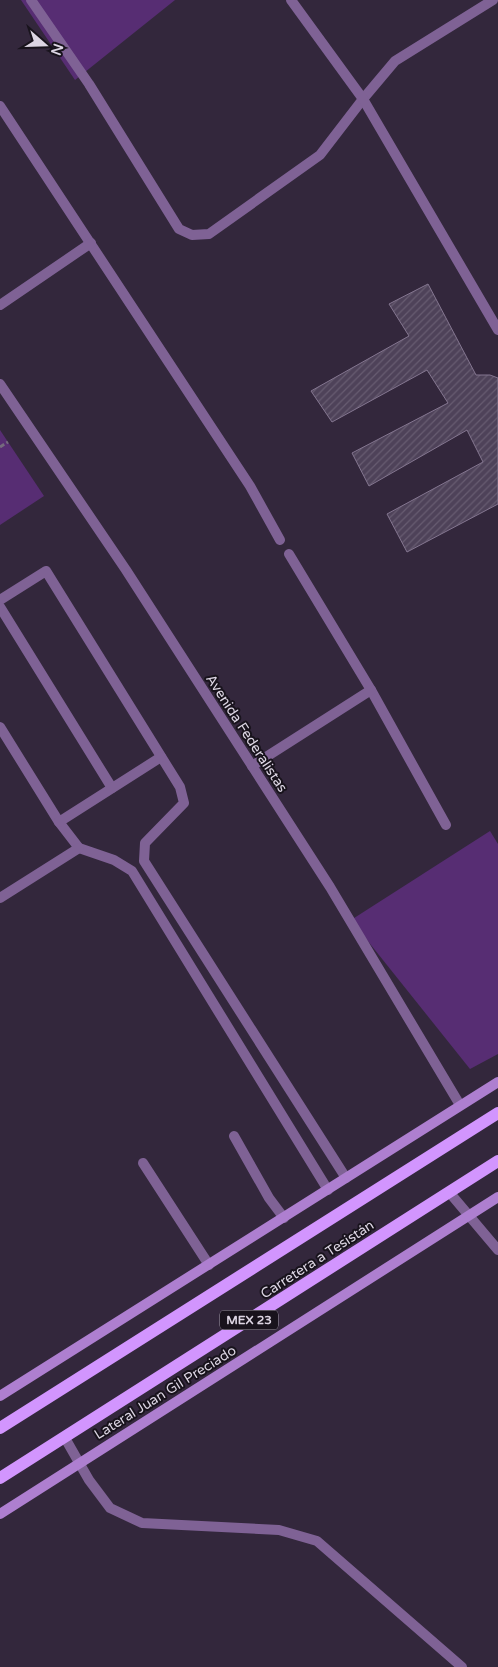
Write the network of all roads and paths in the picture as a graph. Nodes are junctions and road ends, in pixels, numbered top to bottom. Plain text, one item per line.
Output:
1 (31, 0) edge
2 (291, 0) edge
3 (490, 1) edge
4 (363, 98) junction
5 (0, 106) edge
6 (91, 243) junction
7 (0, 306) edge
8 (498, 330) edge
9 (0, 384) edge
10 (8, 442) dead end
11 (0, 447) edge
12 (280, 540) dead end
13 (288, 554) dead end
14 (0, 600) edge
15 (0, 607) edge
16 (371, 690) junction
17 (0, 727) edge
18 (161, 757) junction
19 (252, 766) junction
20 (112, 788) junction
21 (59, 822) junction
22 (446, 825) dead end
23 (78, 848) junction
24 (0, 898) edge
25 (498, 1082) edge
26 (460, 1105) junction
27 (498, 1114) edge
28 (234, 1136) dead end
29 (498, 1161) edge
30 (142, 1163) dead end
31 (346, 1178) junction
32 (328, 1190) junction
33 (449, 1192) junction
34 (498, 1198) edge
35 (468, 1217) junction
36 (284, 1218) junction
37 (498, 1250) edge
38 (209, 1265) junction
39 (0, 1396) edge
40 (0, 1428) edge
41 (65, 1438) junction
42 (80, 1462) junction
43 (0, 1478) edge
44 (0, 1514) edge
45 (462, 1667) edge

1 - 4 street
2 - 4 street
3 - 4 street
4 - 8 street
5 - 6 street
6 - 7 street
6 - 12 street
9 - 19 street, Avenida Federalistas
10 - 11 path
13 - 16 street
14 - 18 street
15 - 20 street
16 - 19 street
16 - 22 street
17 - 21 street
18 - 20 street
18 - 31 street
19 - 26 street, Avenida Federalistas
20 - 21 street
21 - 23 street
23 - 24 street
23 - 32 street
25 - 26 main road
26 - 31 main road
27 - 40 main road, Carretera a Tesistán / MEX 23
28 - 36 street
29 - 33 main road, Carretera a Tesistán / MEX 23
30 - 38 street
31 - 32 main road
32 - 36 main road
33 - 35 street
33 - 41 main road, Carretera a Tesistán / MEX 23
34 - 35 main road, Lateral Juan Gil Preciado
35 - 37 street
35 - 42 main road, Lateral Juan Gil Preciado
36 - 38 main road
38 - 39 main road
41 - 42 street
41 - 43 main road, Carretera a Tesistán / MEX 23
42 - 44 main road, Lateral Juan Gil Preciado
42 - 45 street

